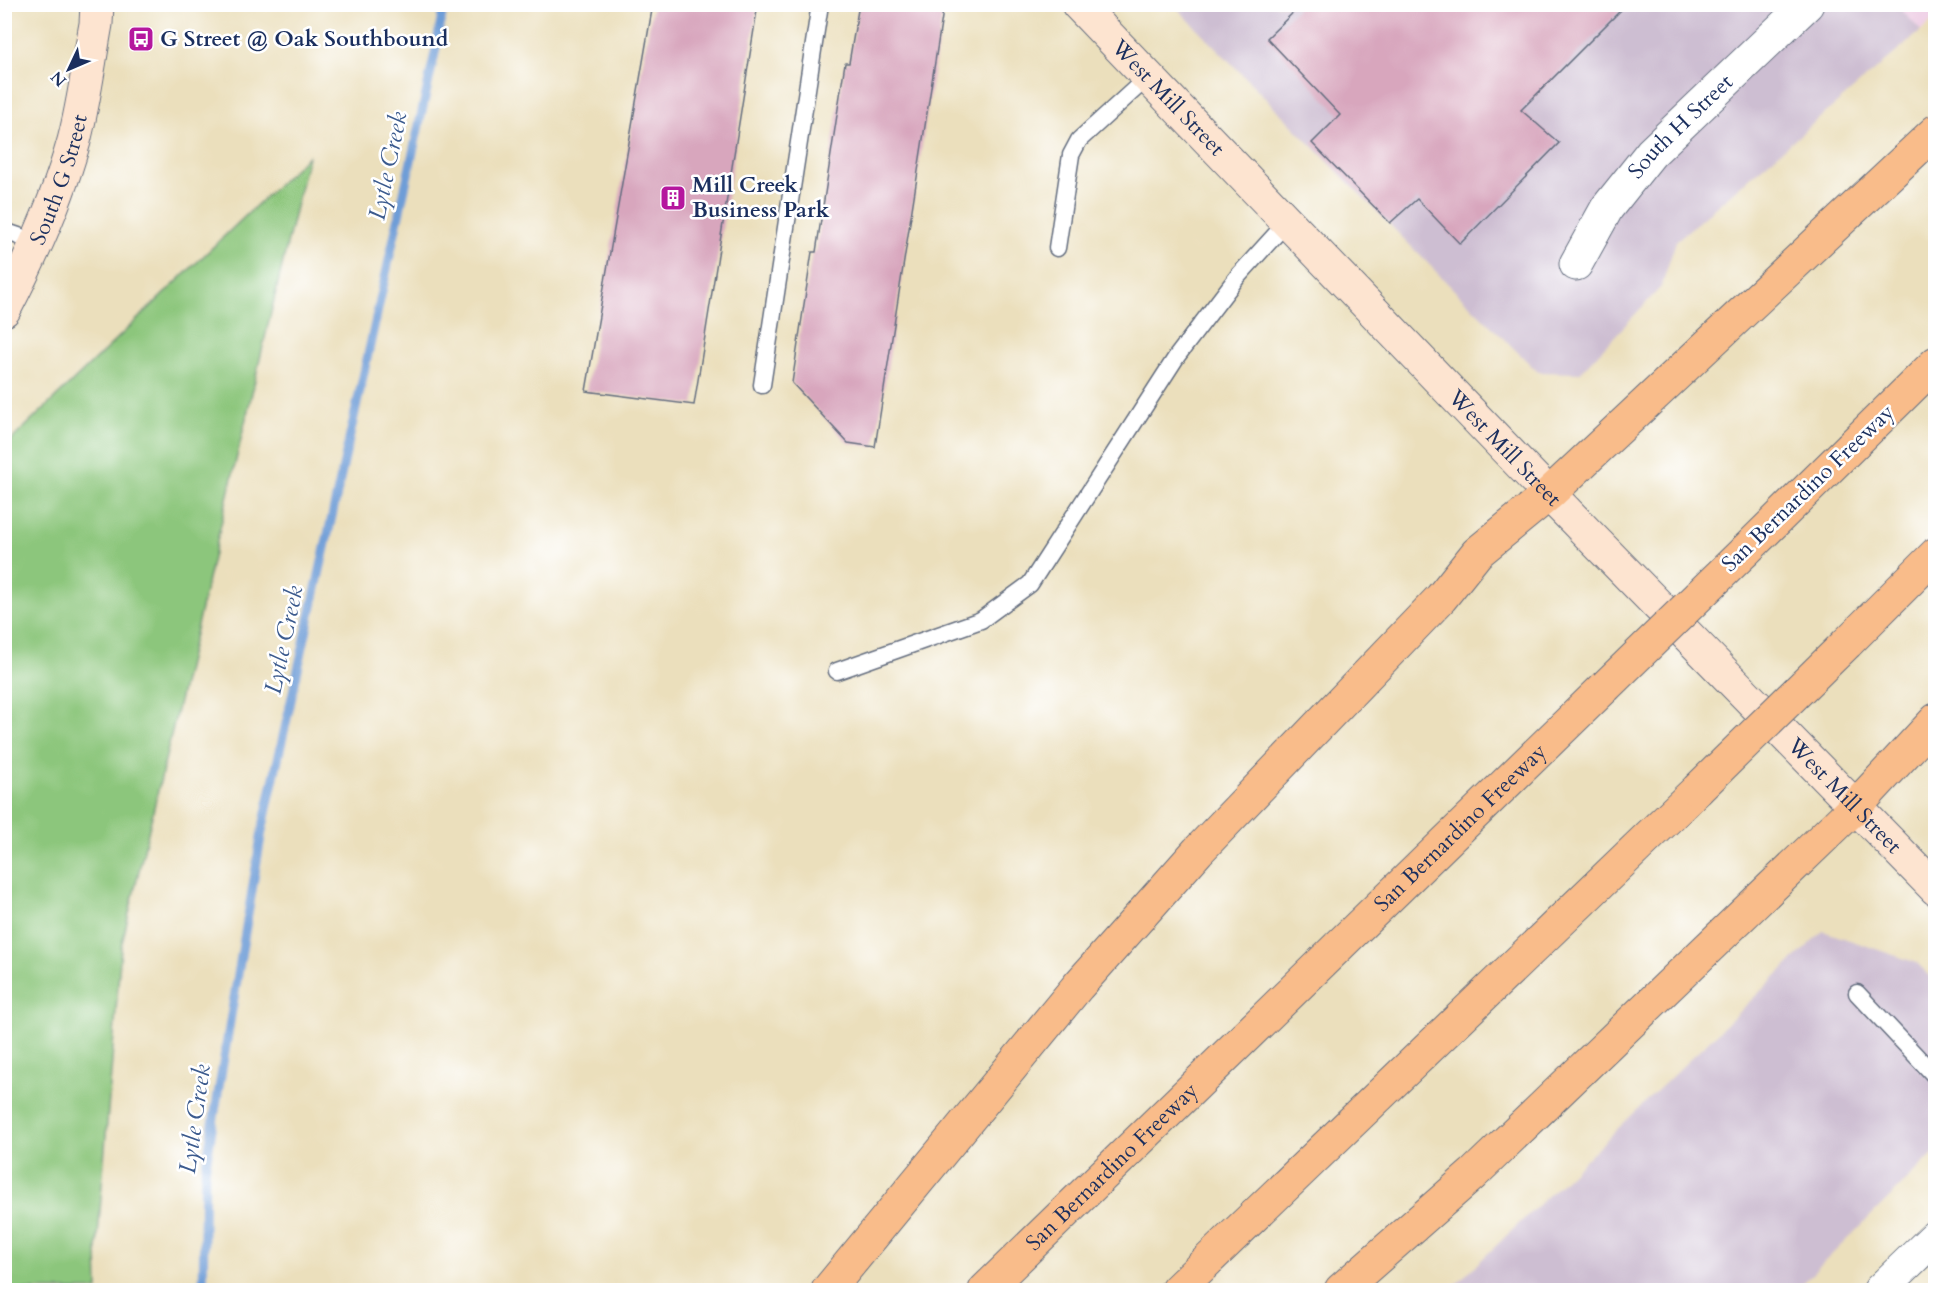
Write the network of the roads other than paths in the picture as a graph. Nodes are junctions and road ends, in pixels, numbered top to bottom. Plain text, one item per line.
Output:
1 (97, 4) edge
2 (820, 4) edge
3 (1078, 4) edge
4 (1807, 4) edge
5 (1148, 77) junction
6 (1935, 131) edge
7 (1287, 222) junction
8 (4, 231) edge
9 (36, 242) junction
10 (1057, 248) dead end
11 (1576, 264) dead end
12 (4, 310) edge
13 (1935, 363) edge
14 (762, 385) dead end
15 (1549, 494) junction
16 (1935, 554) edge
17 (837, 671) dead end
18 (1935, 720) edge
19 (1855, 807) junction
20 (1935, 889) edge
21 (1857, 993) dead end
22 (1935, 1077) edge
23 (1935, 1236) edge
24 (828, 1290) edge
25 (985, 1290) edge
26 (1177, 1290) edge
27 (1341, 1290) edge
28 (1880, 1290) edge

1 - 9 main road, South G Street
2 - 14 lane
3 - 5 main road, West Mill Street
4 - 11 street, South H Street
5 - 7 main road, West Mill Street
5 - 10 lane
6 - 15 highway
7 - 15 main road, West Mill Street
7 - 17 lane
8 - 9 lane
9 - 12 main road, South G Street
13 - 25 highway, San Bernardino Freeway, bridge
15 - 19 main road, West Mill Street
15 - 24 highway
16 - 26 highway, bridge
18 - 19 highway
19 - 20 main road, West Mill Street
19 - 27 highway
21 - 22 lane
23 - 28 street

